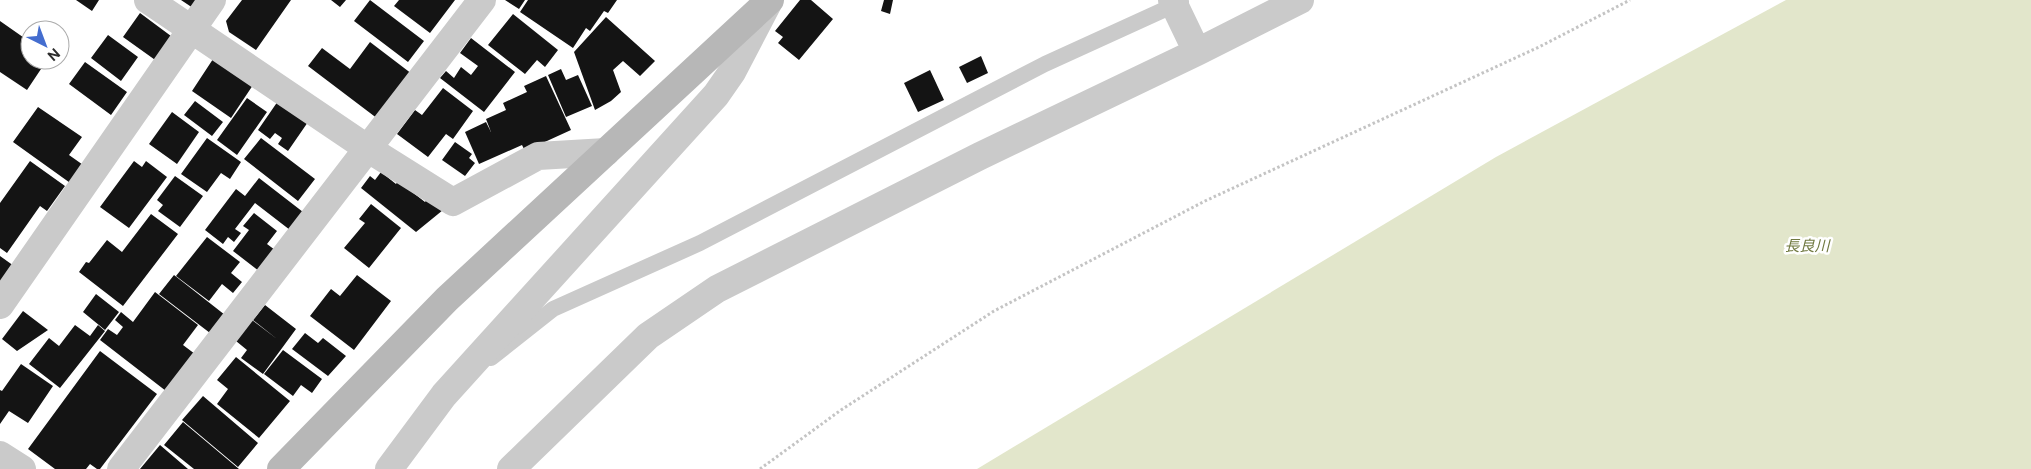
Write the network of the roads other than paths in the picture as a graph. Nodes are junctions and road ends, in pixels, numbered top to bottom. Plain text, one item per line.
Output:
1 (148, 0) edge
2 (212, 0) edge
3 (482, 0) edge
4 (770, 0) edge
5 (1300, 0) edge
6 (1178, 2) edge
7 (191, 28) junction
8 (1197, 52) junction
9 (367, 148) junction
10 (606, 152) junction
11 (0, 305) edge
12 (444, 394) junction
13 (0, 455) edge
14 (22, 469) edge
15 (121, 469) edge
16 (281, 469) edge
17 (389, 469) edge
18 (511, 469) edge

1 - 7 street
2 - 7 street
3 - 9 street
4 - 10 street
4 - 12 street
5 - 8 street
6 - 8 street
6 - 12 lane
7 - 9 street
7 - 11 street
8 - 18 street
9 - 10 street
9 - 15 street
10 - 16 street
12 - 17 street
13 - 14 street

